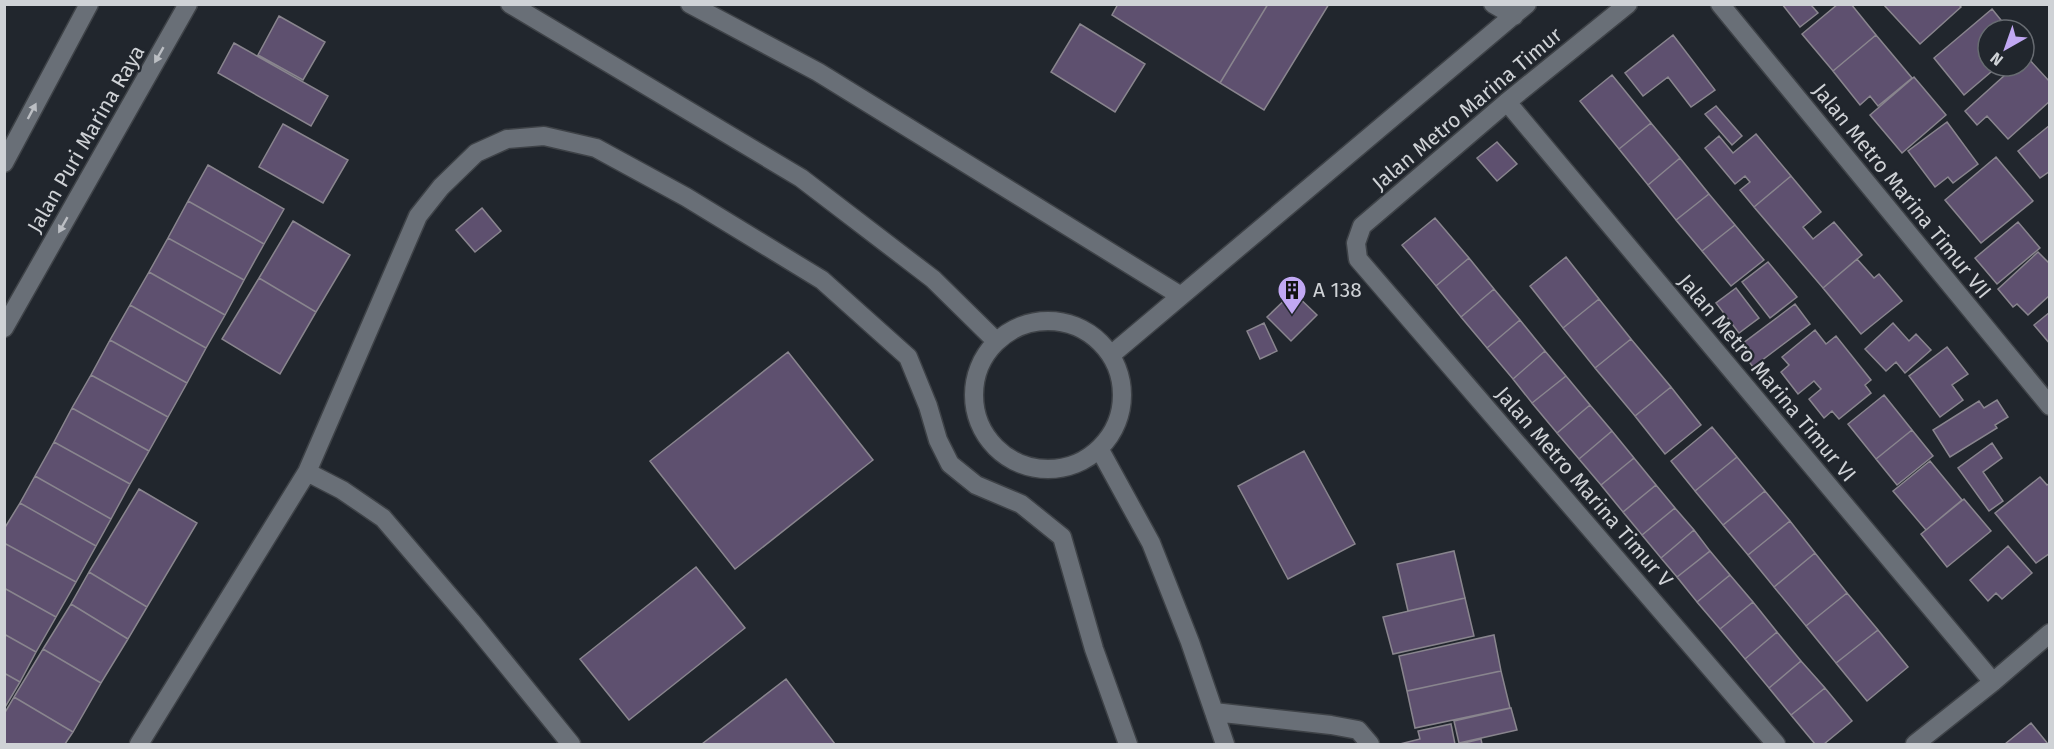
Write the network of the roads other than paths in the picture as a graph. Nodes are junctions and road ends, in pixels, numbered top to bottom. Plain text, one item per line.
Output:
1 (89, 4) edge
2 (188, 4) edge
3 (510, 4) edge
4 (690, 4) edge
5 (1493, 4) edge
6 (1628, 4) edge
7 (1720, 4) edge
8 (1520, 10) edge
9 (1507, 102) junction
10 (4, 163) edge
11 (1358, 259) joint
12 (1181, 296) junction
13 (4, 328) edge
14 (996, 341) junction
15 (1112, 355) junction
16 (2049, 406) edge
17 (1100, 450) junction
18 (307, 472) junction
19 (2049, 633) edge
20 (1993, 682) junction
21 (1214, 712) junction
22 (140, 744) edge
23 (572, 744) edge
24 (1128, 744) edge
25 (1226, 744) edge
26 (1370, 744) edge
27 (1776, 744) edge
28 (1915, 744) edge

10 -> 1 street
2 -> 13 street, Jalan Puri Marina Raya
3 - 14 street
4 - 12 street
5 - 8 street
6 - 9 street, Jalan Metro Marina Timur
7 - 16 street, Jalan Metro Marina Timur VII
8 - 12 street
9 - 11 street, Jalan Metro Marina Timur
9 - 20 street, Jalan Metro Marina Timur VI
11 - 27 street, Jalan Metro Marina Timur V
12 - 15 street
14 - 15 street
14 - 17 street
15 - 17 street
17 - 21 street
18 - 22 street
18 - 23 street
18 - 24 street
19 - 20 street
20 - 28 street
21 - 25 street
21 - 26 street

